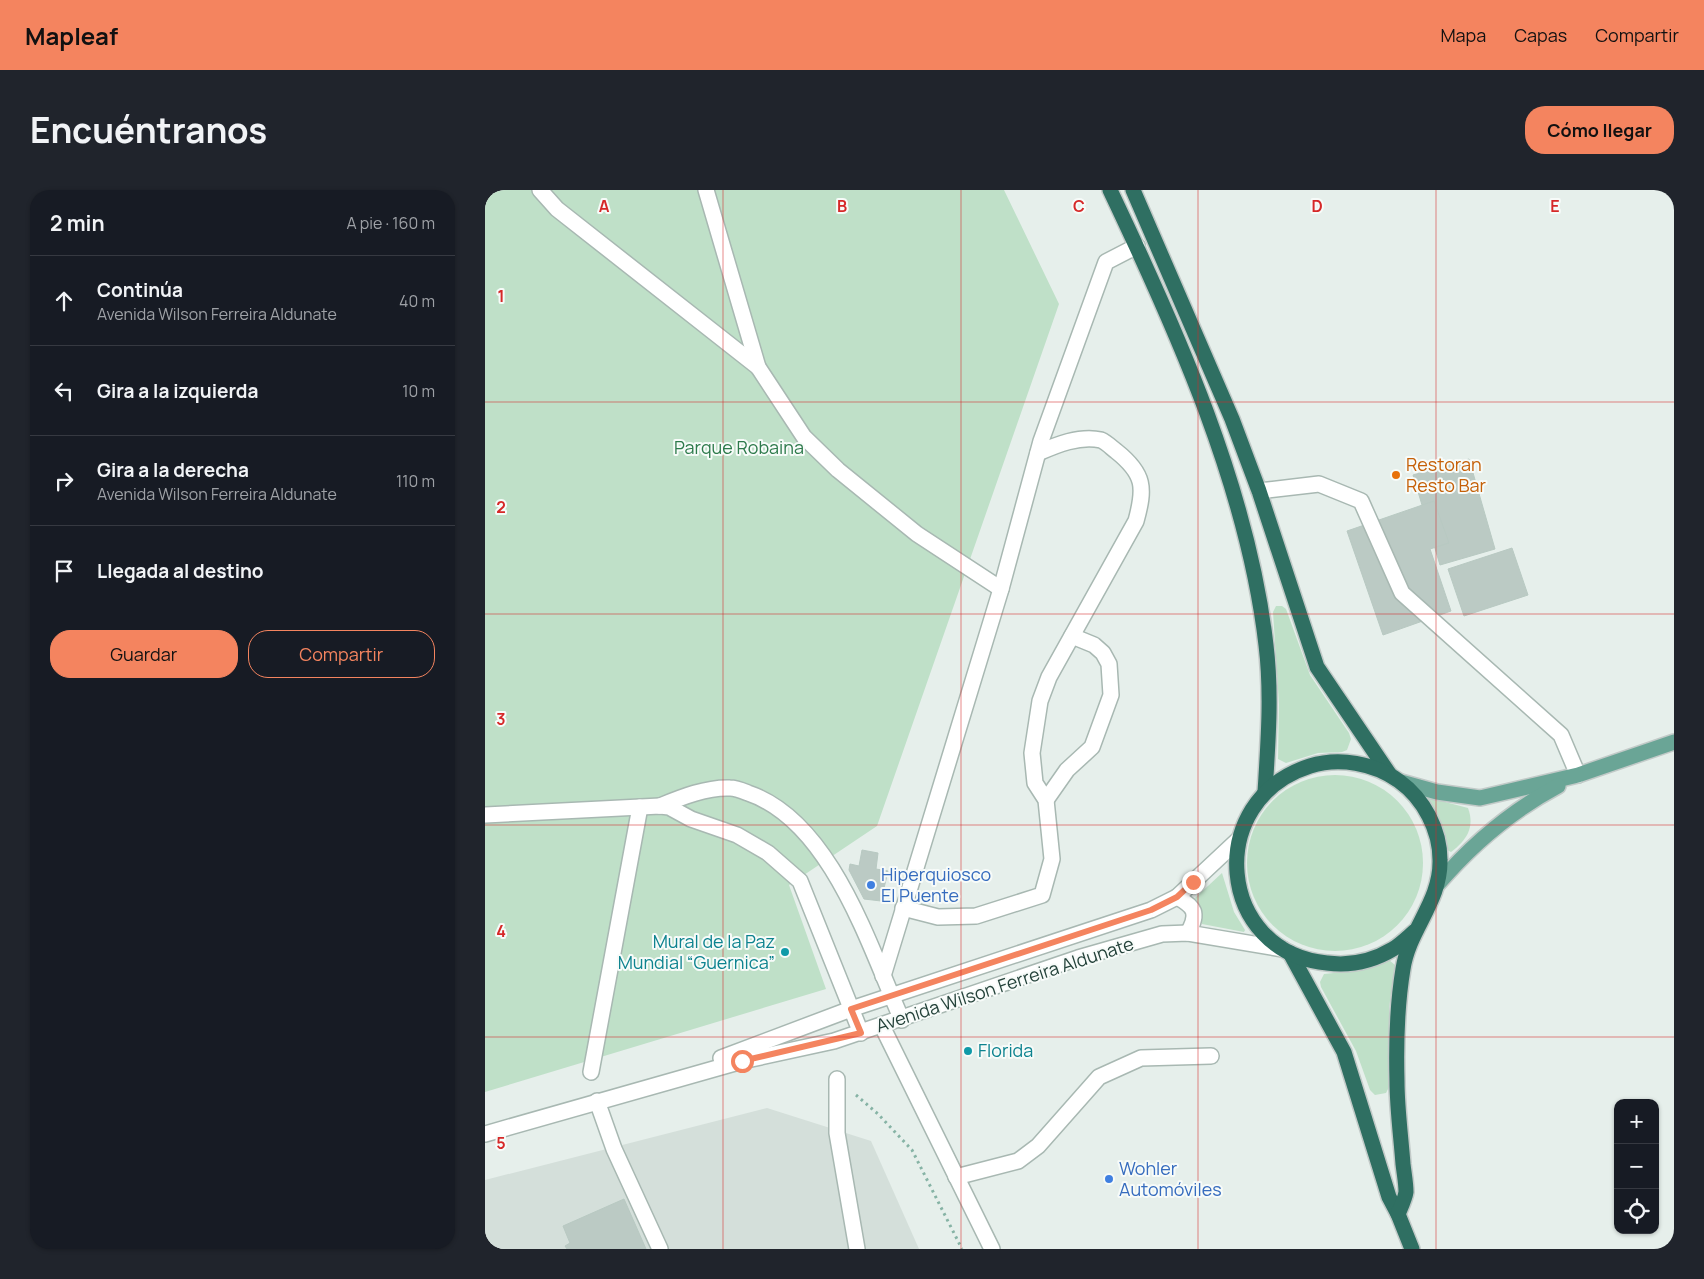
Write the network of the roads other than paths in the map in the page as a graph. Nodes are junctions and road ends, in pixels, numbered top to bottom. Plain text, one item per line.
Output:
1 (540, 190) edge
2 (706, 190) edge
3 (1110, 190) edge
4 (1133, 190) edge
5 (1137, 246) junction
6 (758, 368) junction
7 (1038, 453) junction
8 (1259, 491) junction
9 (1001, 589) junction
10 (1072, 636) junction
11 (1674, 742) edge
12 (1578, 775) junction
13 (1396, 779) junction
14 (1265, 792) junction
15 (1046, 800) junction
16 (661, 806) junction
17 (640, 807) junction
18 (485, 815) edge
19 (1239, 839) junction
20 (1438, 884) junction
21 (1177, 897) junction
22 (903, 908) junction
23 (1415, 931) junction
24 (1188, 932) junction
25 (1287, 951) junction
26 (883, 976) junction
27 (891, 996) junction
28 (851, 1009) junction
29 (902, 1020) junction
30 (882, 1026) junction
31 (861, 1033) junction
32 (1211, 1056) dead end
33 (591, 1072) dead end
34 (837, 1080) road end
35 (642, 1088) junction
36 (597, 1101) junction
37 (485, 1134) edge
38 (957, 1177) junction
39 (1398, 1214) junction
40 (660, 1249) edge
41 (857, 1249) edge
42 (992, 1249) edge
43 (1412, 1249) edge

1 - 6 street
2 - 6 street
3 - 5 highway
4 - 8 highway
5 - 7 street
5 - 14 highway
6 - 9 street
7 - 9 street
7 - 10 street
8 - 12 street
8 - 13 highway
9 - 22 street
10 - 15 street
10 - 15 street
11 - 12 main road
12 - 13 main road
12 - 20 main road
13 - 14 highway
13 - 20 highway
14 - 19 highway
15 - 22 street
16 - 17 street
16 - 26 street
16 - 28 street
17 - 18 street
17 - 33 street
19 - 21 street, Avenida Wilson Ferreira Aldunate
19 - 25 highway
20 - 23 highway
21 - 24 street
21 - 27 street, Avenida Wilson Ferreira Aldunate
22 - 26 street
23 - 25 highway
23 - 39 highway
24 - 25 street, Avenida Wilson Ferreira Aldunate
24 - 29 street, Avenida Wilson Ferreira Aldunate
25 - 39 highway
26 - 27 street
27 - 28 street, Avenida Wilson Ferreira Aldunate
27 - 29 street
28 - 31 street
28 - 35 street, Avenida Wilson Ferreira Aldunate
29 - 30 street, Avenida Wilson Ferreira Aldunate
30 - 31 street, Avenida Wilson Ferreira Aldunate
30 - 38 street
31 - 35 street, Avenida Wilson Ferreira Aldunate
32 - 38 street
34 - 41 street
35 - 36 street, Avenida Wilson Ferreira Aldunate
36 - 37 street, Avenida Wilson Ferreira Aldunate
36 - 40 street
38 - 42 street
39 - 43 highway

